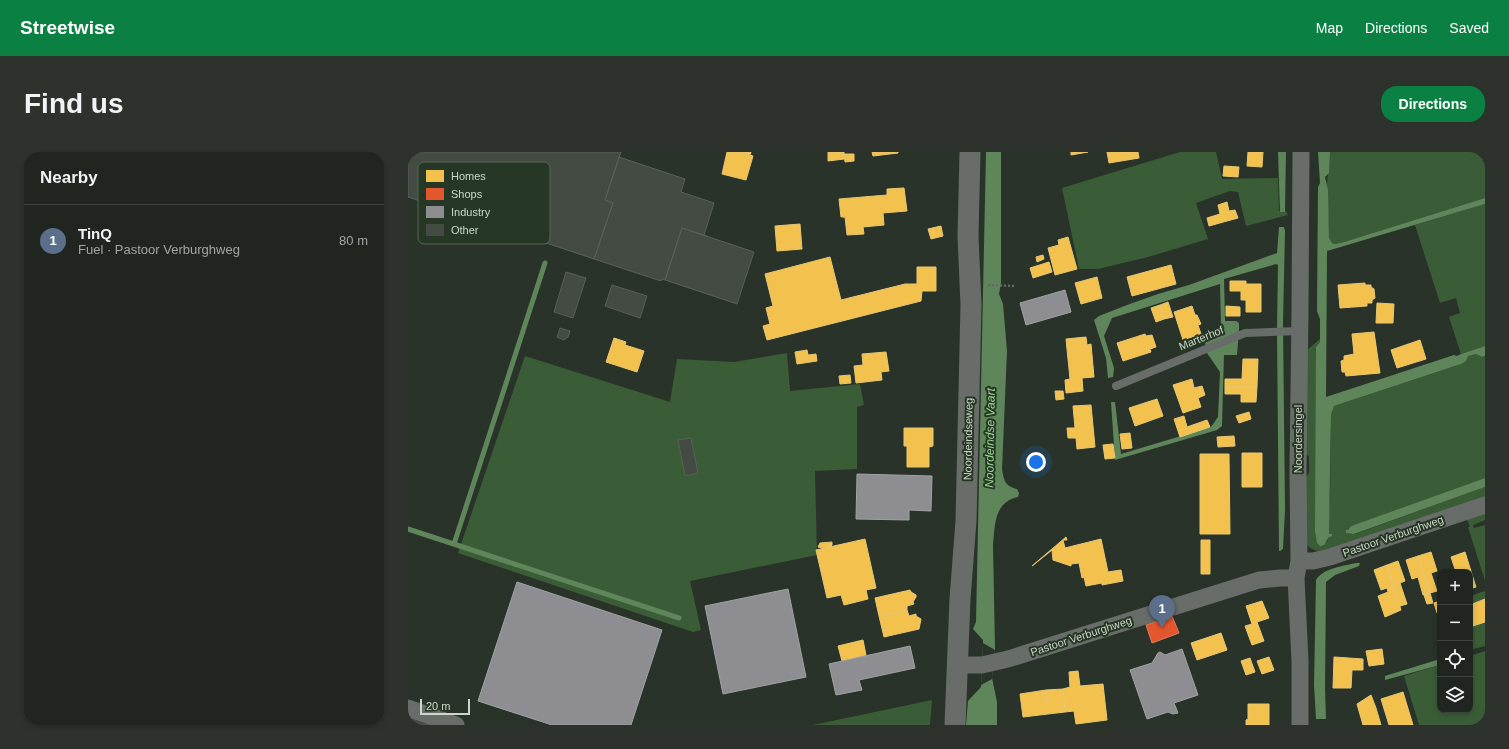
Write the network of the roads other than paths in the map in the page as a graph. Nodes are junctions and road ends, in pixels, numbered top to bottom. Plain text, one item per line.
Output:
1 (970, 152) edge
2 (1301, 152) edge
3 (1293, 331) junction
4 (1116, 386) dead end
5 (1485, 505) edge
6 (1299, 560) junction
7 (1296, 578) junction
8 (957, 665) junction
9 (408, 708) edge
10 (456, 725) edge
11 (955, 725) edge
12 (1300, 725) edge

1 - 8 street, Noordeindseweg
2 - 3 street, Noordersingel
3 - 4 lane, Marterhof
3 - 6 street, Noordersingel
5 - 6 street, Pastoor Verburghweg
6 - 7 street, Noordersingel
7 - 8 street, Pastoor Verburghweg
7 - 12 street, Noordersingel
8 - 11 street, Noordeindseweg
9 - 10 street

